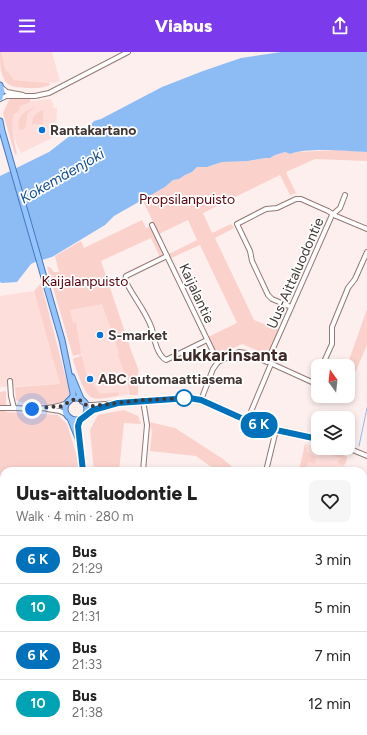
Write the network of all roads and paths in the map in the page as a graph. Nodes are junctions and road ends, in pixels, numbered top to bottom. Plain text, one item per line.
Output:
1 (128, 52) edge
2 (1, 86) edge
3 (25, 96) junction
4 (0, 99) edge
5 (0, 121) edge
6 (1, 130) edge
7 (345, 195) dead end
8 (332, 215) junction
9 (152, 225) dead end
10 (367, 229) edge
11 (367, 252) edge
12 (167, 256) junction
13 (291, 307) junction
14 (207, 340) junction
15 (325, 359) edge
16 (218, 362) junction
17 (269, 363) junction
18 (68, 367) junction
19 (10, 380) dead end
20 (311, 382) edge
21 (143, 400) junction
22 (201, 400) junction
23 (68, 402) junction
24 (84, 403) junction
25 (118, 403) junction
26 (0, 408) edge
27 (14, 408) junction
28 (41, 409) junction
29 (66, 414) junction
30 (86, 414) junction
31 (70, 418) junction
32 (80, 420) junction
33 (248, 421) junction
34 (276, 430) junction
35 (311, 438) edge
36 (80, 447) junction
37 (355, 451) edge
38 (367, 456) edge
39 (82, 467) edge
40 (143, 467) edge
41 (267, 467) edge

1 - 3 street
2 - 3 street
2 - 4 main road
3 - 4 street
5 - 6 main road
6 - 18 main road
7 - 8 street, Uus-Aittaluodontie
8 - 10 street
8 - 13 street, Uus-Aittaluodontie
8 - 13 street
9 - 12 street, Kaijalantie
11 - 15 street
12 - 14 street, Kaijalantie
12 - 14 street, Kaijalantie
13 - 17 street, Uus-Aittaluodontie
14 - 16 street, Kaijalantie
16 - 17 street
16 - 22 street
17 - 20 street
17 - 33 street, Uus-Aittaluodontie
18 - 23 main road
18 - 24 main road
19 - 27 street
21 - 22 street
21 - 25 street
21 - 40 street
22 - 33 street
23 - 24 main road
23 - 28 street
23 - 29 main road
24 - 25 street
24 - 30 main road
25 - 30 street
26 - 27 street
27 - 28 street
28 - 29 street
29 - 31 main road
30 - 32 main road
31 - 32 main road
31 - 36 main road
32 - 36 main road
33 - 34 street
34 - 35 street
34 - 41 street
36 - 39 main road
37 - 38 street

